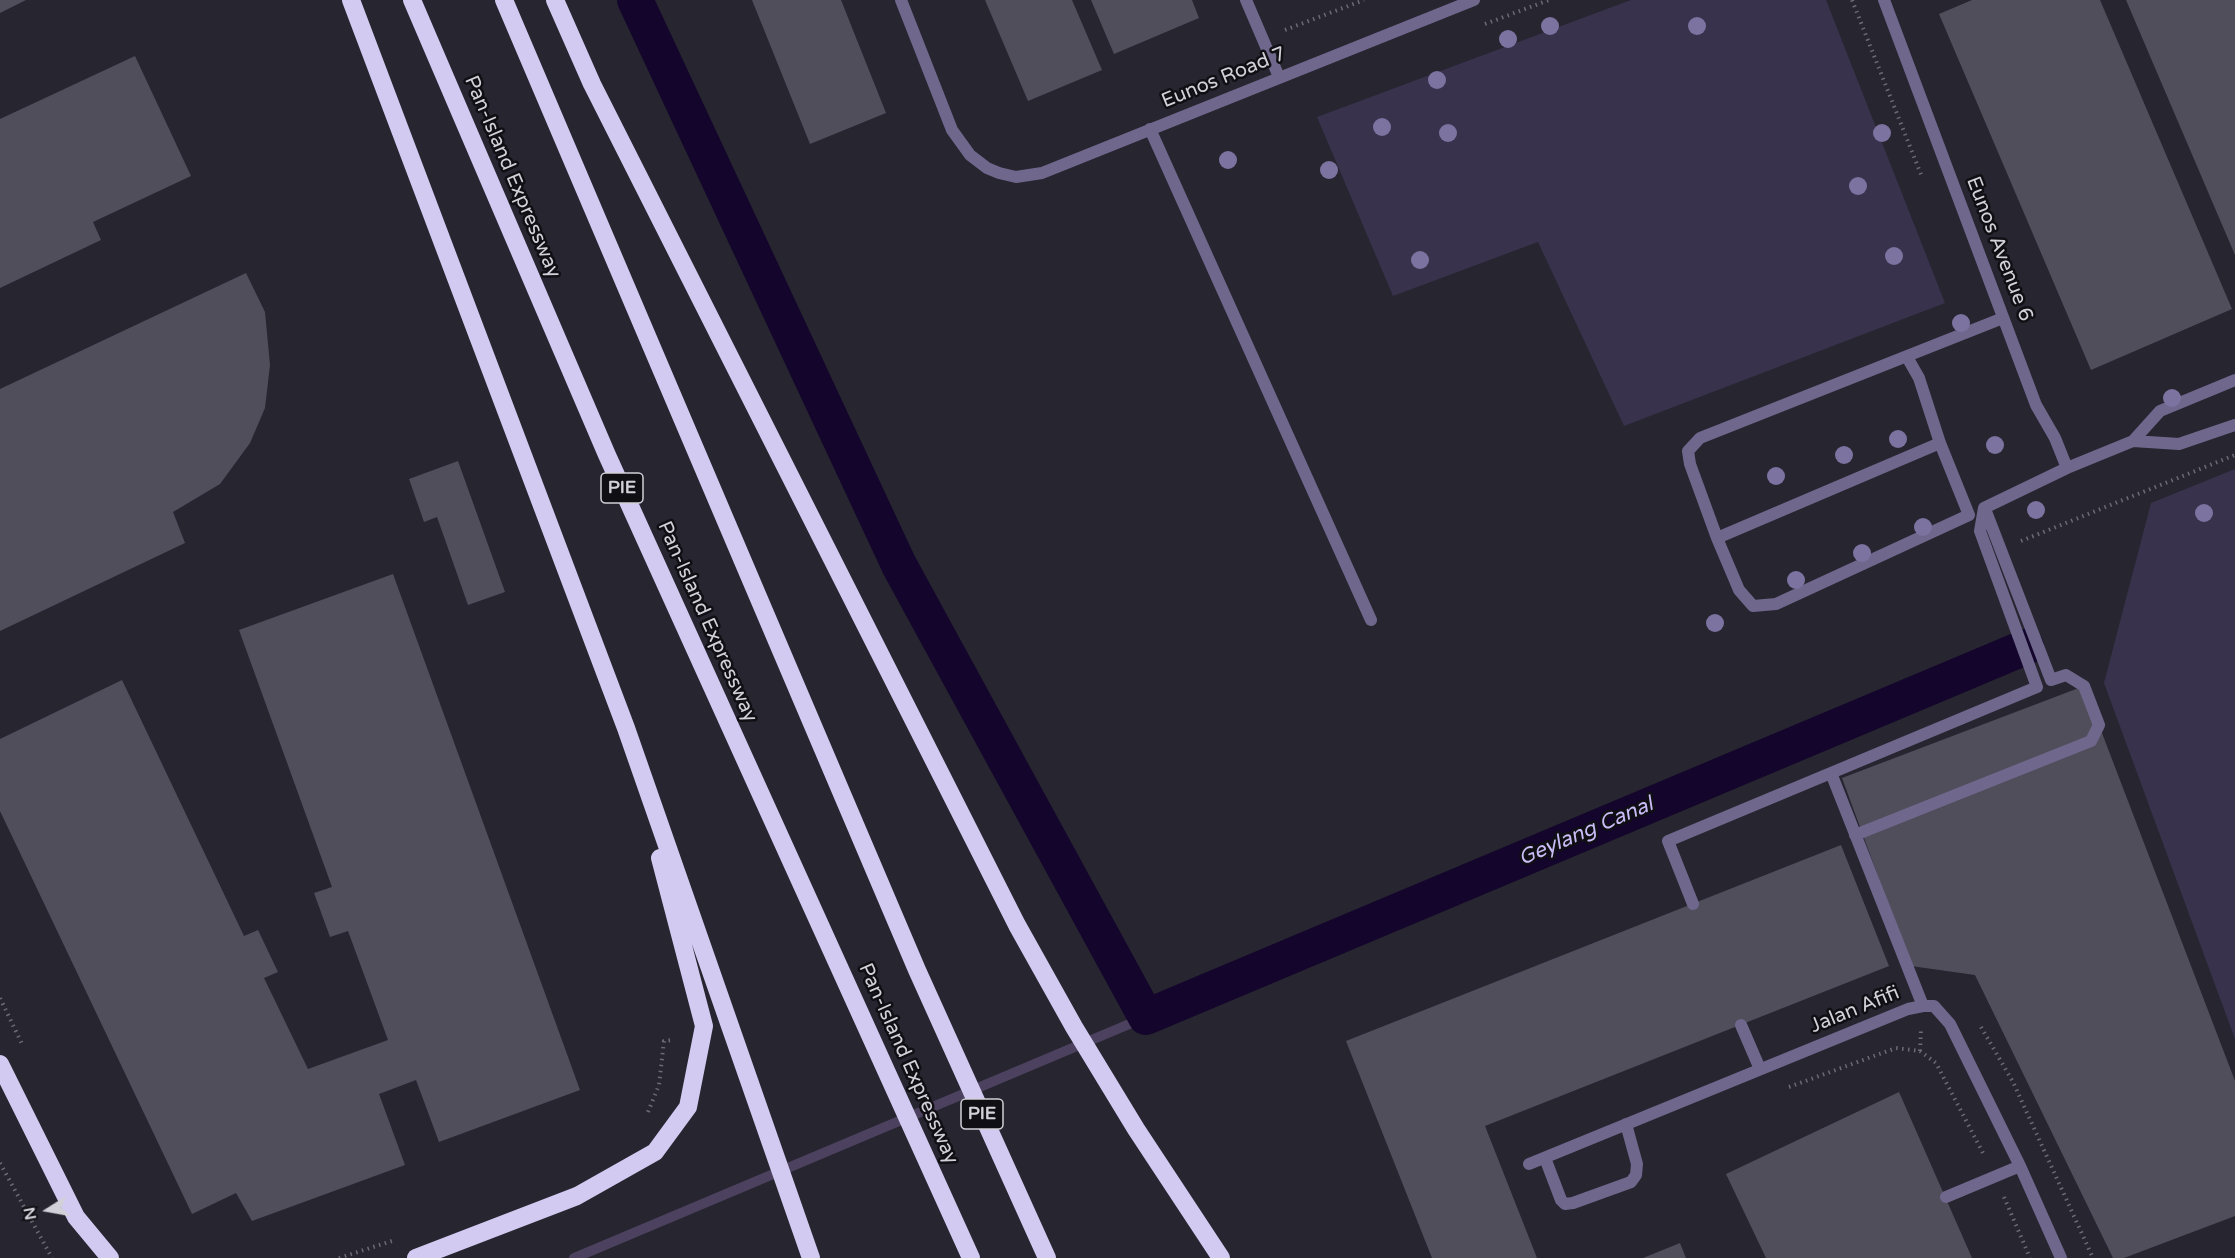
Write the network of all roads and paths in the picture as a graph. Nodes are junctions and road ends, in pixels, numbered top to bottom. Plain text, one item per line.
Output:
1 (351, 0) edge
2 (412, 0) edge
3 (504, 0) edge
4 (555, 0) edge
5 (901, 0) edge
6 (1246, 0) edge
7 (1364, 0) edge
8 (1474, 0) edge
9 (1884, 0) edge
10 (1262, 39) junction
11 (1279, 77) junction
12 (1150, 129) junction
13 (2003, 318) junction
14 (1907, 357) junction
15 (2235, 380) edge
16 (2235, 425) edge
17 (2133, 441) junction
18 (1940, 442) junction
19 (2235, 455) edge
20 (2067, 468) junction
21 (1984, 508) junction
22 (1717, 538) junction
23 (2000, 550) junction
24 (1371, 620) dead end
25 (2051, 680) junction
26 (2037, 687) junction
27 (626, 728) junction
28 (1831, 773) junction
29 (1855, 835) junction
30 (1693, 904) dead end
31 (1923, 1006) junction
32 (1978, 1022) dead end
33 (1741, 1025) dead end
34 (702, 1036) junction
35 (0, 1064) edge
36 (1760, 1069) junction
37 (1786, 1088) dead end
38 (646, 1120) dead end
39 (1626, 1124) junction
40 (1545, 1158) junction
41 (0, 1163) edge
42 (1529, 1164) dead end
43 (2020, 1166) junction
44 (1995, 1177) junction
45 (1946, 1197) dead end
46 (403, 1238) dead end
47 (52, 1258) edge
48 (110, 1258) edge
49 (339, 1258) edge
50 (416, 1258) edge
51 (811, 1258) edge
52 (971, 1258) edge
53 (1047, 1258) edge
54 (1221, 1258) edge
55 (2030, 1258) edge
56 (2061, 1258) edge
57 (2093, 1258) edge

1 - 27 highway
2 - 52 highway, Pan-Island Expressway / PIE
3 - 53 highway, PIE
4 - 54 highway
5 - 12 lane, Eunos Road 7
6 - 10 lane
7 - 10 path
8 - 11 lane, Eunos Road 7
9 - 13 lane, Eunos Avenue 6
10 - 11 lane
11 - 12 lane, Eunos Road 7
12 - 24 lane
13 - 14 lane
13 - 20 lane, Eunos Avenue 6
14 - 18 lane
14 - 22 lane
15 - 17 lane
16 - 17 lane
17 - 20 lane
18 - 22 lane
18 - 22 lane
19 - 23 path
20 - 21 lane
21 - 23 lane
21 - 26 lane
23 - 25 lane
25 - 26 lane
25 - 29 lane
26 - 28 lane
27 - 34 highway
27 - 51 highway
28 - 29 lane
28 - 30 lane
29 - 31 lane
31 - 36 lane, Jalan Afifi
31 - 43 lane, Jalan Afifi
32 - 57 path
33 - 36 lane
34 - 38 path
34 - 50 highway
35 - 48 highway
36 - 39 lane, Jalan Afifi
37 - 44 path
39 - 40 lane, Jalan Afifi
39 - 40 lane
40 - 42 lane, Jalan Afifi
41 - 47 path
43 - 44 lane
43 - 56 lane, Jalan Afifi
44 - 45 lane
44 - 55 path
46 - 49 path

